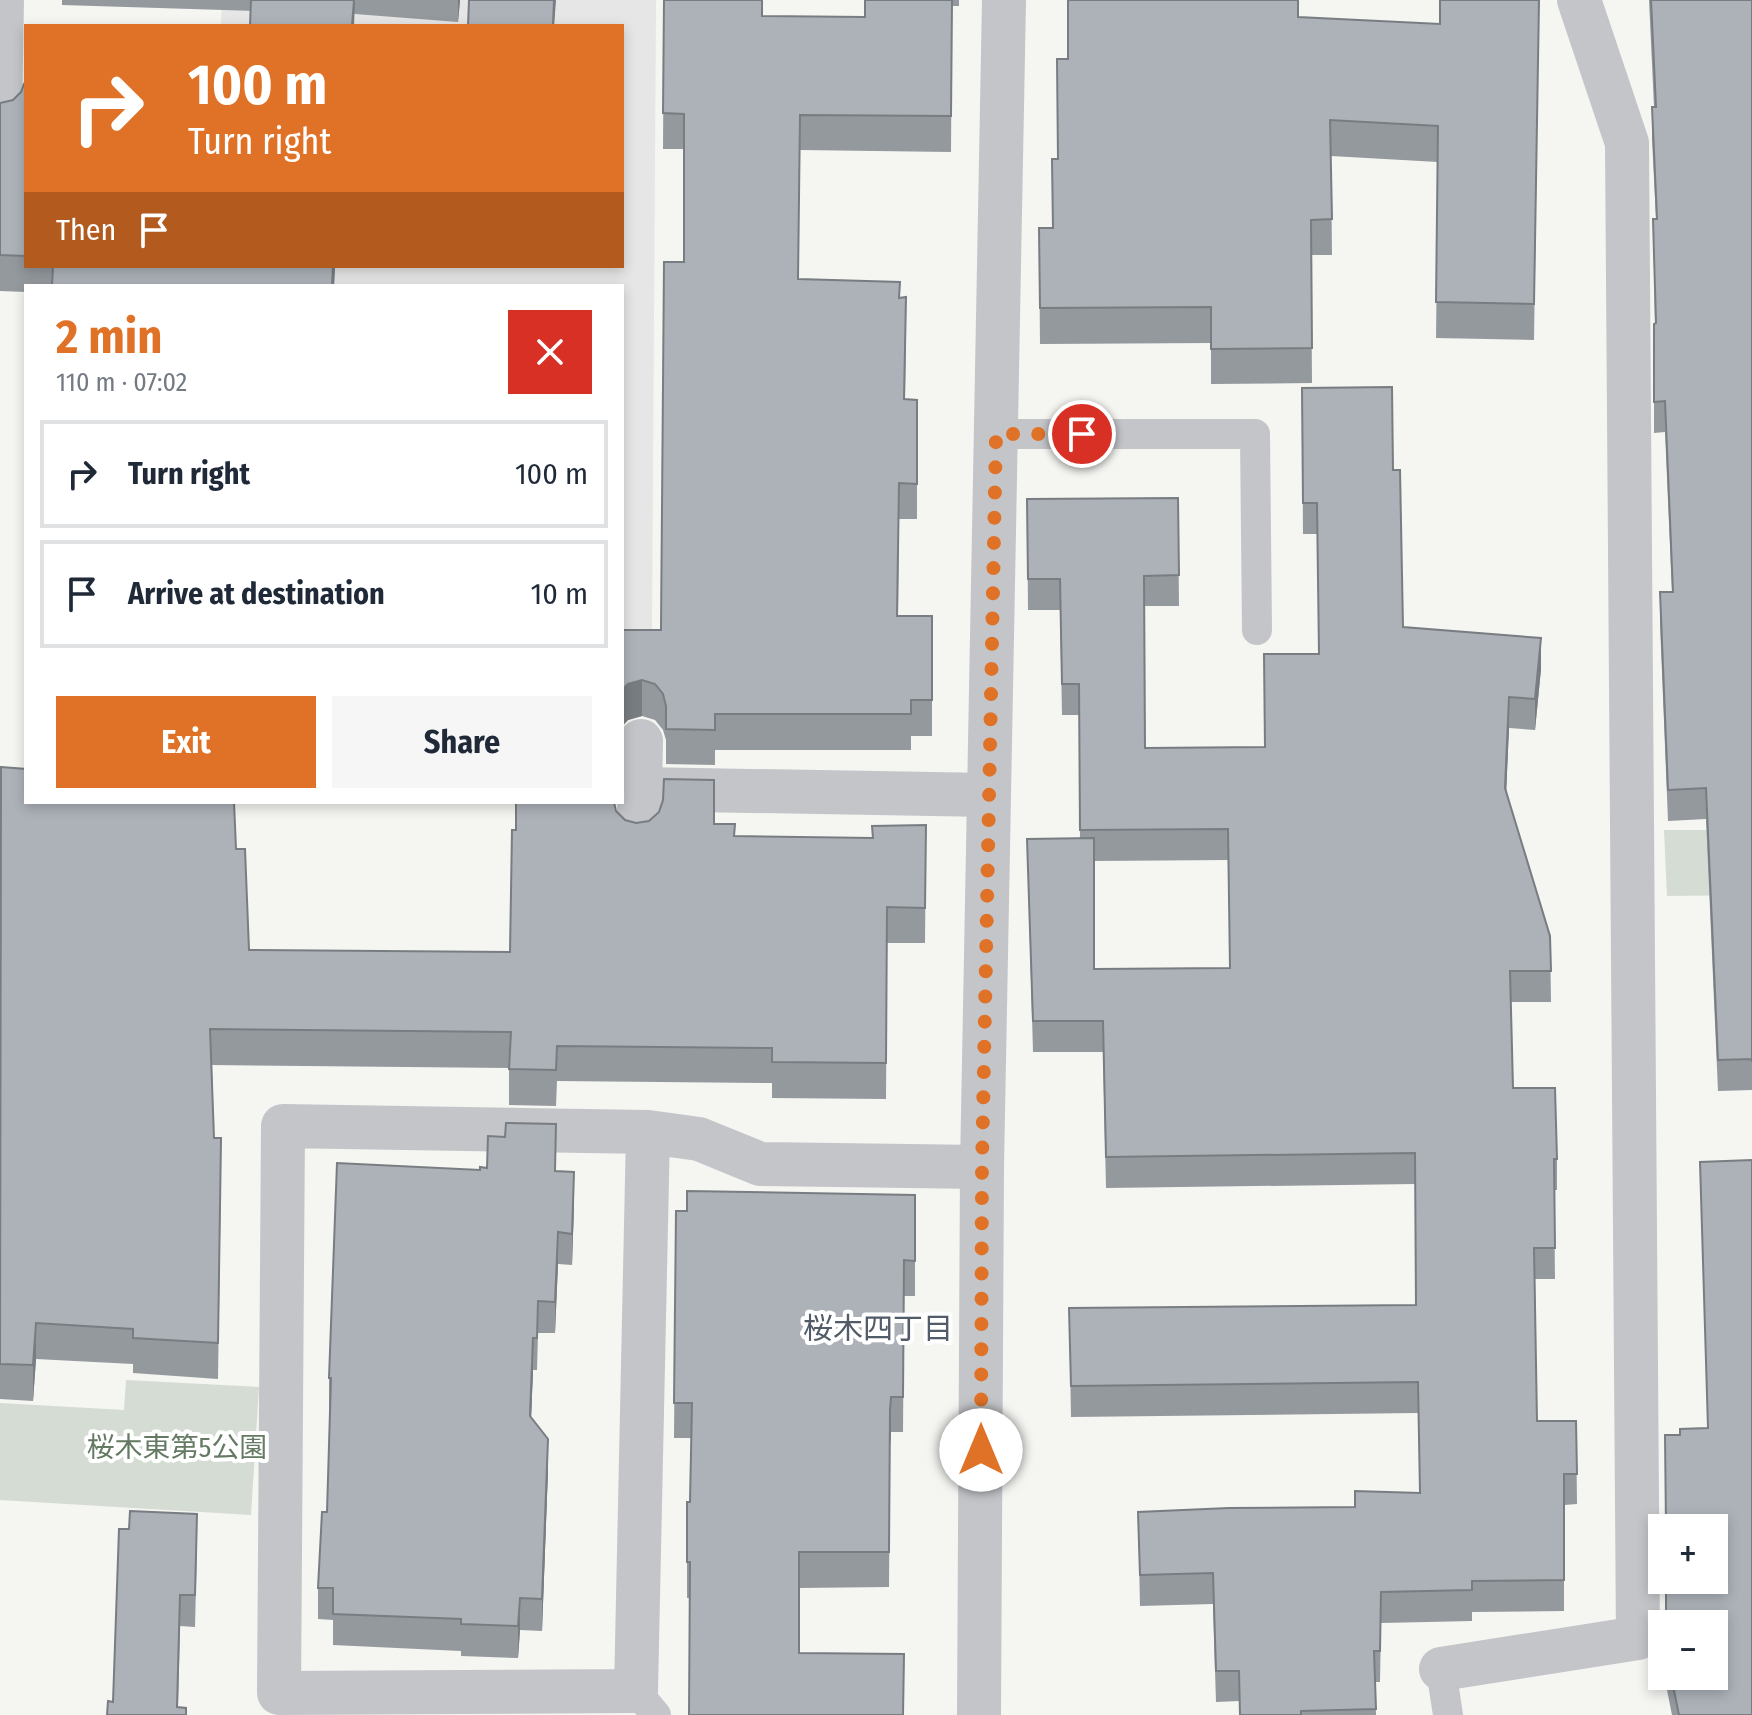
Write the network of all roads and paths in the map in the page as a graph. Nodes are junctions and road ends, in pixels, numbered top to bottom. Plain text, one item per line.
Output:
1 (2, 0) edge
2 (1004, 0) edge
3 (1579, 0) edge
4 (0, 114) edge
5 (996, 434) junction
6 (1257, 630) dead end
7 (641, 741) dead end
8 (640, 789) junction
9 (989, 795) junction
10 (638, 834) edge
11 (648, 1132) junction
12 (982, 1167) junction
13 (1441, 1669) joint
14 (646, 1703) edge
15 (979, 1715) edge
16 (1448, 1715) edge

1 - 4 street
2 - 5 street
3 - 13 street
5 - 6 lane
5 - 9 street
7 - 8 street
8 - 9 street
8 - 10 street
9 - 12 street
11 - 12 street
11 - 14 street
11 - 14 street
12 - 15 street
13 - 16 lane

